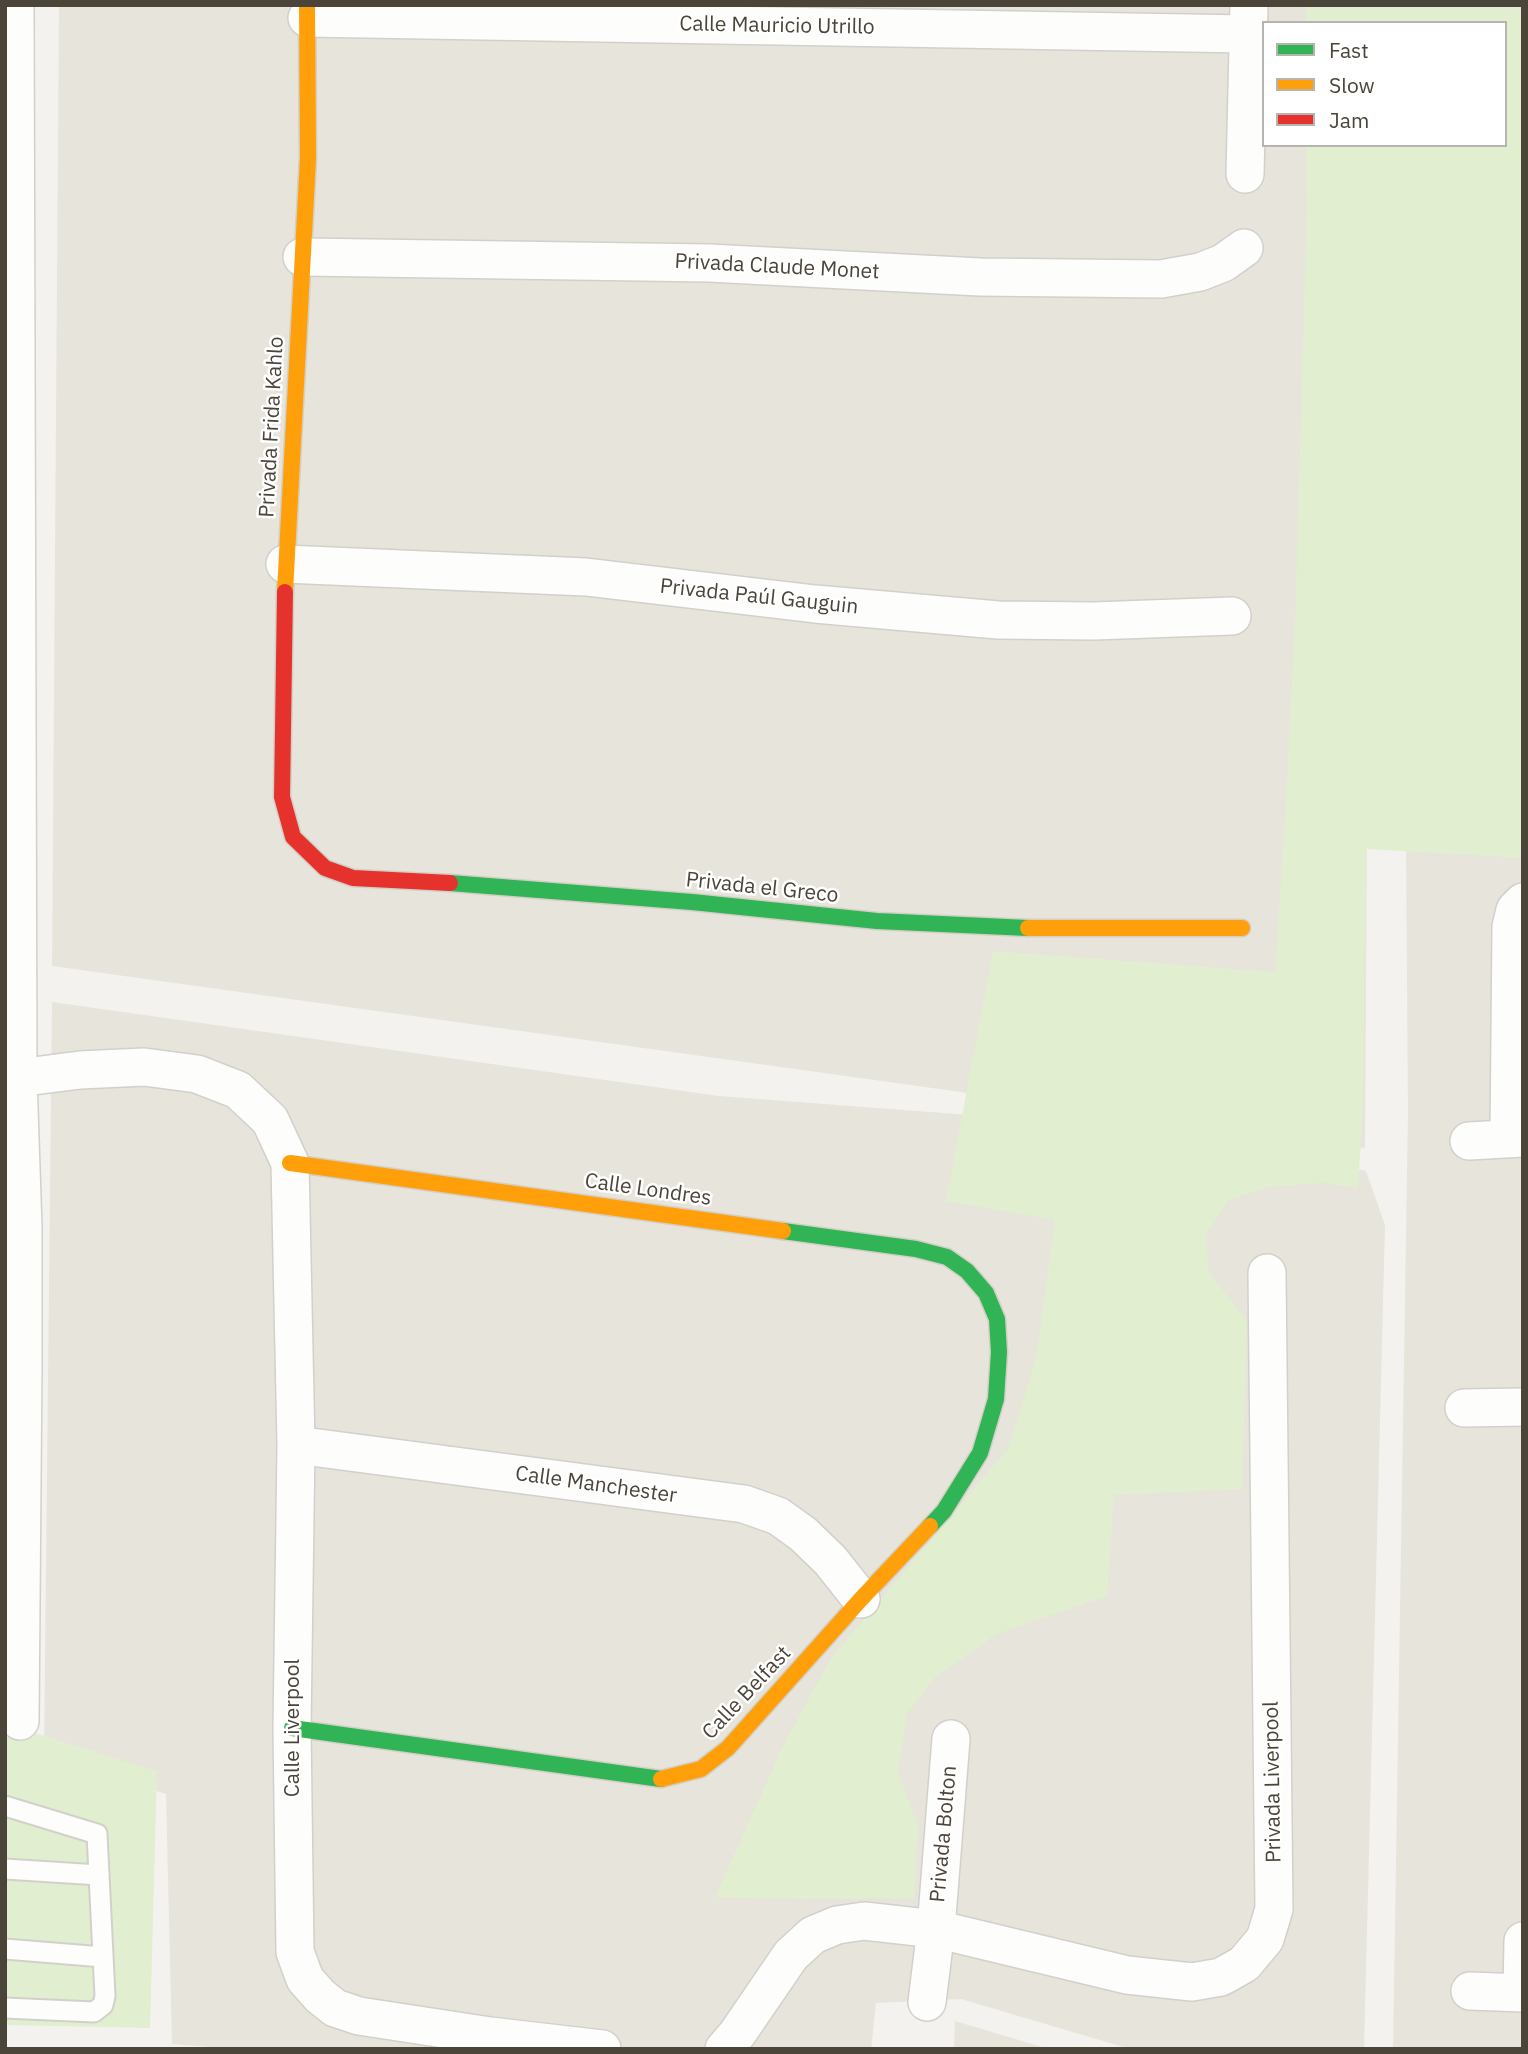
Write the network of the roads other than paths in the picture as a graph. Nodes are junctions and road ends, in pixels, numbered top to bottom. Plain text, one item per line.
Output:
1 (15, 5) edge
2 (307, 12) edge
3 (1248, 20) edge
4 (10, 64) edge
5 (1245, 174) dead end
6 (1244, 247) dead end
7 (302, 257) junction
8 (11, 315) edge
9 (285, 564) junction
10 (1232, 616) dead end
11 (293, 837) joint
12 (1523, 902) edge
13 (1242, 928) dead end
14 (11, 1076) edge
15 (1516, 1138) edge
16 (1469, 1141) dead end
17 (290, 1163) junction
18 (1267, 1273) dead end
19 (986, 1293) joint
20 (14, 1360) edge
21 (1523, 1407) edge
22 (1464, 1408) dead end
23 (296, 1445) junction
24 (861, 1599) junction
25 (13, 1622) edge
26 (20, 1721) dead end
27 (292, 1728) junction
28 (951, 1739) dead end
29 (5, 1806) edge
30 (5, 1869) edge
31 (99, 1875) junction
32 (936, 1929) junction
33 (1523, 1941) edge
34 (5, 1949) edge
35 (103, 1957) junction
36 (1470, 1991) dead end
37 (1522, 1993) edge
38 (927, 2002) dead end
39 (5, 2008) edge
40 (602, 2049) edge
41 (724, 2049) edge

1 - 4 street
2 - 3 street, Calle Mauricio Utrillo
2 - 7 street, Privada Frida Kahlo
3 - 5 street
4 - 8 street
6 - 7 street, Privada Claude Monet
7 - 9 street, Privada Frida Kahlo
8 - 14 street
9 - 10 street, Privada Paúl Gauguin
9 - 11 street, Privada Frida Kahlo
11 - 13 street, Privada el Greco
12 - 15 street
14 - 17 street
14 - 20 street
15 - 16 street
17 - 19 street, Calle Londres
17 - 23 street, Calle Liverpool
18 - 32 street, Privada Liverpool
19 - 24 street, Calle Belfast
20 - 25 street
21 - 22 street
23 - 24 street, Calle Manchester
23 - 27 street, Calle Liverpool
24 - 27 street, Calle Belfast
25 - 26 street
27 - 40 street, Calle Liverpool
28 - 32 street, Privada Bolton
29 - 31 lane
30 - 31 lane
31 - 35 lane
32 - 38 street, Privada Bolton
32 - 41 street
33 - 37 street
34 - 35 lane
35 - 39 lane
36 - 37 street

